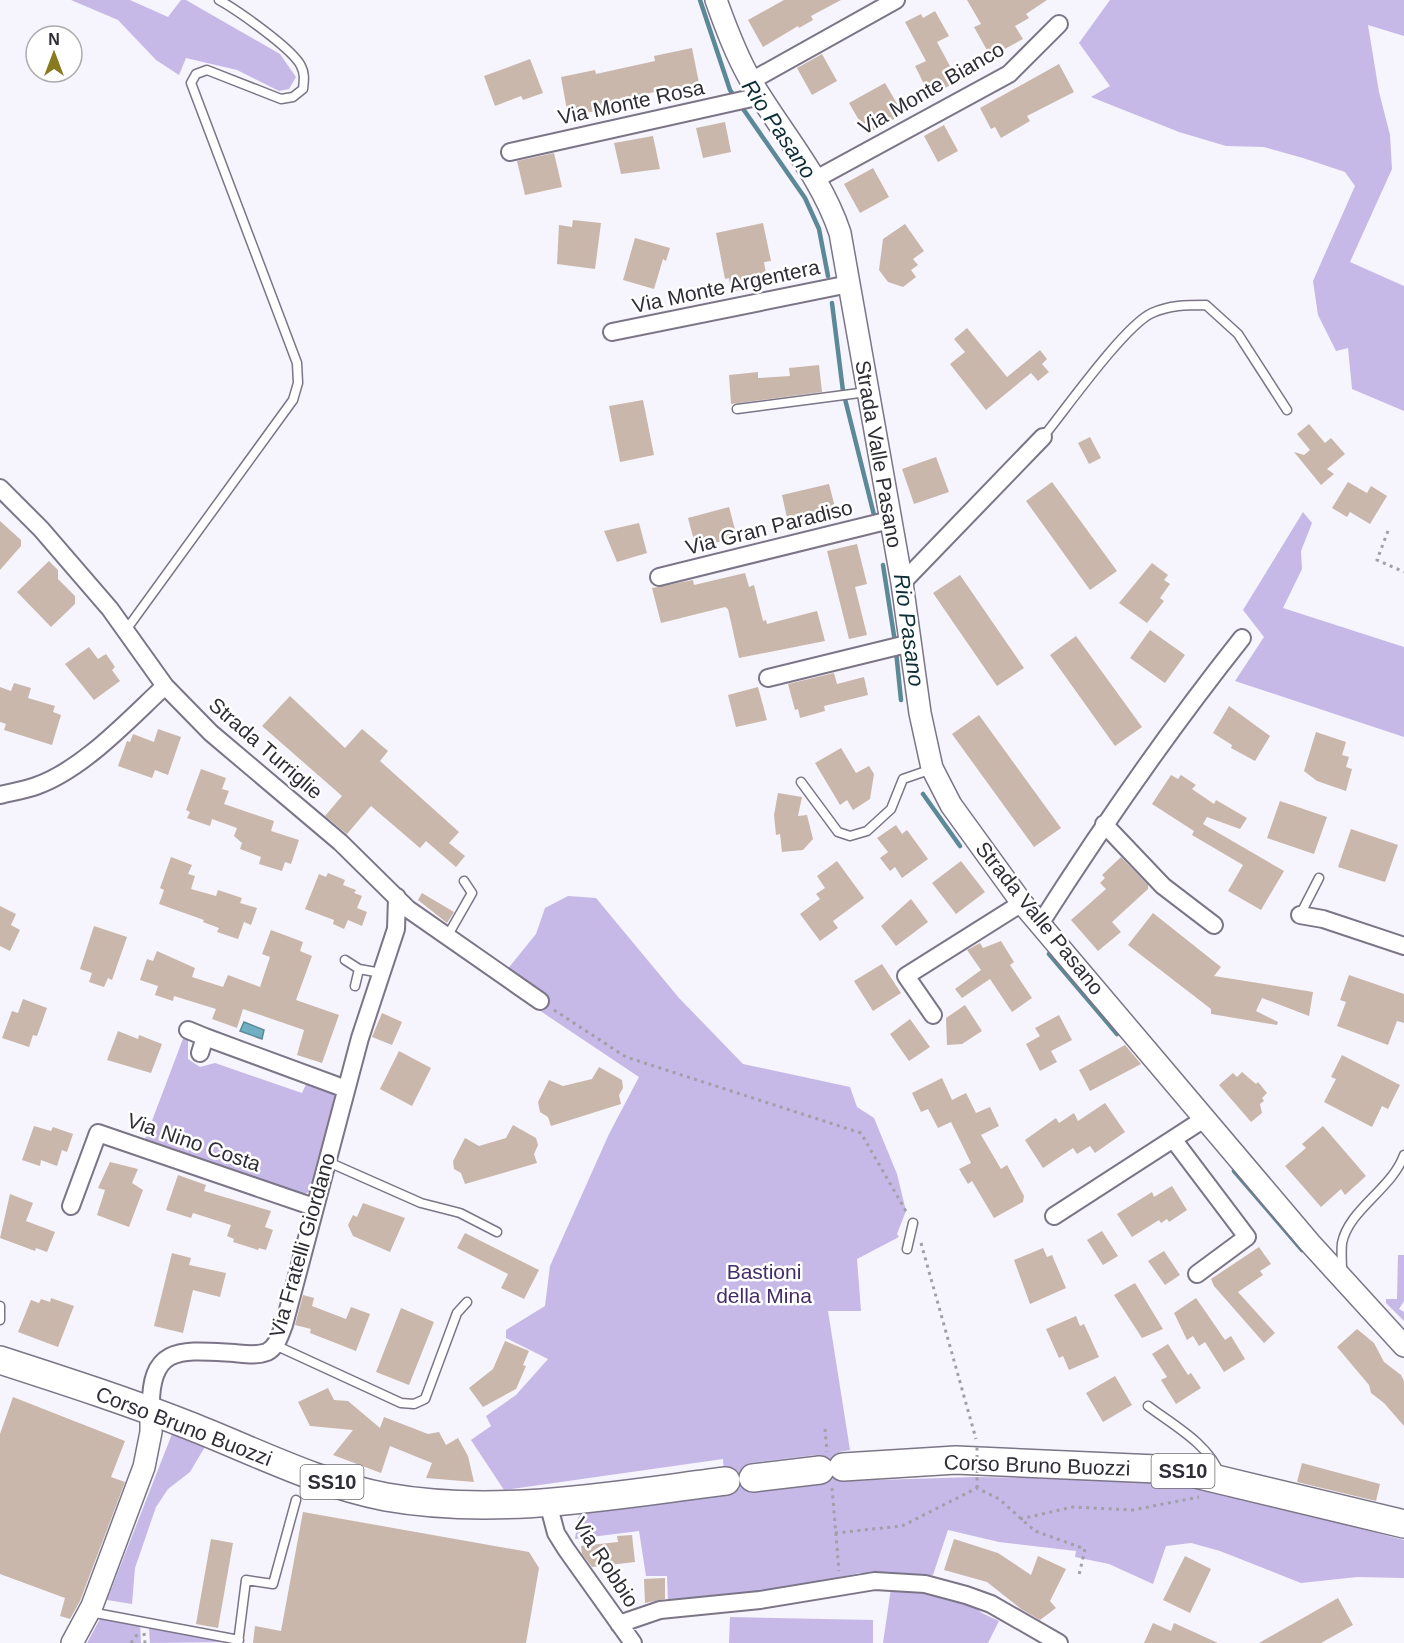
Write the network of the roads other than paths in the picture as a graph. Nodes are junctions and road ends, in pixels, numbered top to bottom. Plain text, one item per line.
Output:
1 (219, 0) edge
2 (716, 0) edge
3 (896, 0) edge
4 (1059, 24) dead end
5 (752, 93) junction
6 (510, 152) dead end
7 (816, 179) junction
8 (849, 284) junction
9 (612, 332) dead end
10 (859, 393) junction
11 (737, 409) dead end
12 (1287, 410) dead end
13 (1043, 437) joint
14 (0, 488) edge
15 (890, 520) junction
16 (659, 578) dead end
17 (902, 583) junction
18 (126, 630) junction
19 (1242, 638) dead end
20 (901, 645) junction
21 (768, 678) dead end
22 (165, 686) junction
23 (932, 768) junction
24 (801, 782) dead end
25 (0, 795) edge
26 (1104, 824) junction
27 (1319, 878) dead end
28 (464, 881) dead end
29 (397, 897) junction
30 (1022, 903) junction
31 (1300, 915) joint
32 (1040, 924) junction
33 (1214, 926) dead end
34 (448, 935) junction
35 (1404, 946) edge
36 (345, 960) dead end
37 (359, 969) junction
38 (381, 973) junction
39 (355, 986) dead end
40 (540, 1001) road end
41 (933, 1015) dead end
42 (188, 1030) dead end
43 (346, 1089) junction
44 (1204, 1119) junction
45 (1173, 1139) junction
46 (1404, 1155) edge
47 (326, 1161) junction
48 (71, 1206) dead end
49 (314, 1207) junction
50 (1054, 1216) dead end
51 (913, 1222) road end
52 (496, 1232) dead end
53 (907, 1249) dead end
54 (1197, 1274) dead end
55 (1341, 1277) junction
56 (467, 1302) dead end
57 (0, 1306) edge
58 (0, 1320) edge
59 (275, 1345) junction
60 (1404, 1346) edge
61 (0, 1360) edge
62 (1148, 1406) dead end
63 (151, 1410) junction
64 (753, 1478) dead end
65 (1221, 1479) junction
66 (726, 1481) dead end
67 (296, 1500) dead end
68 (548, 1503) junction
69 (1404, 1524) edge
70 (90, 1611) junction
71 (620, 1624) junction
72 (238, 1641) edge
73 (72, 1643) edge
74 (633, 1643) edge
75 (1059, 1643) edge

1 - 18 lane
2 - 5 street, Strada Valle Pasano
3 - 5 street, Via Monte Rosa
4 - 7 street, Via Monte Bianco
5 - 6 street, Via Monte Rosa
5 - 7 street, Strada Valle Pasano
7 - 8 street, Strada Valle Pasano
8 - 9 street, Via Monte Argentera
8 - 10 street, Strada Valle Pasano
10 - 11 lane
10 - 15 street, Strada Valle Pasano
12 - 13 lane
13 - 17 street
14 - 18 street, Strada Turriglie
15 - 16 street, Via Gran Paradiso
15 - 17 street, Strada Valle Pasano
17 - 20 street, Strada Valle Pasano
18 - 22 street, Strada Turriglie
19 - 26 street
20 - 21 street
20 - 23 street, Strada Valle Pasano
22 - 25 street
22 - 29 street, Strada Turriglie
23 - 24 lane
23 - 30 street, Strada Valle Pasano
26 - 32 street
26 - 33 street
27 - 31 lane
28 - 34 lane
29 - 34 street, Strada Turriglie
29 - 38 street, Via Fratelli Giordano
30 - 32 street, Strada Valle Pasano
30 - 41 street
31 - 35 street
32 - 44 street, Strada Valle Pasano
34 - 40 street, Strada Turriglie
36 - 37 lane
37 - 38 lane
37 - 39 lane
38 - 43 street, Via Fratelli Giordano
42 - 43 street
43 - 47 street, Via Fratelli Giordano
44 - 45 street
44 - 55 street, Strada Valle Pasano
45 - 50 street
45 - 54 street
46 - 55 lane
47 - 49 street, Via Fratelli Giordano
47 - 52 lane
48 - 49 street, Via Nino Costa
49 - 59 street, Via Fratelli Giordano
51 - 53 lane
55 - 60 street, Strada Valle Pasano
56 - 59 lane
57 - 58 lane
59 - 63 street, Via Fratelli Giordano
61 - 63 main road, Corso Bruno Buozzi / SS10
62 - 65 lane
63 - 68 main road, Corso Bruno Buozzi / SS10
63 - 70 street, Via Fratelli Giordano
64 - 65 main road, Corso Bruno Buozzi / SS10
65 - 69 main road, Corso Bruno Buozzi / SS10
66 - 68 main road, Corso Bruno Buozzi / SS10
67 - 72 lane
68 - 71 street, Via Robbio
70 - 72 lane
70 - 73 street, Via Fratelli Giordano
71 - 74 street, Via Robbio
71 - 75 street

